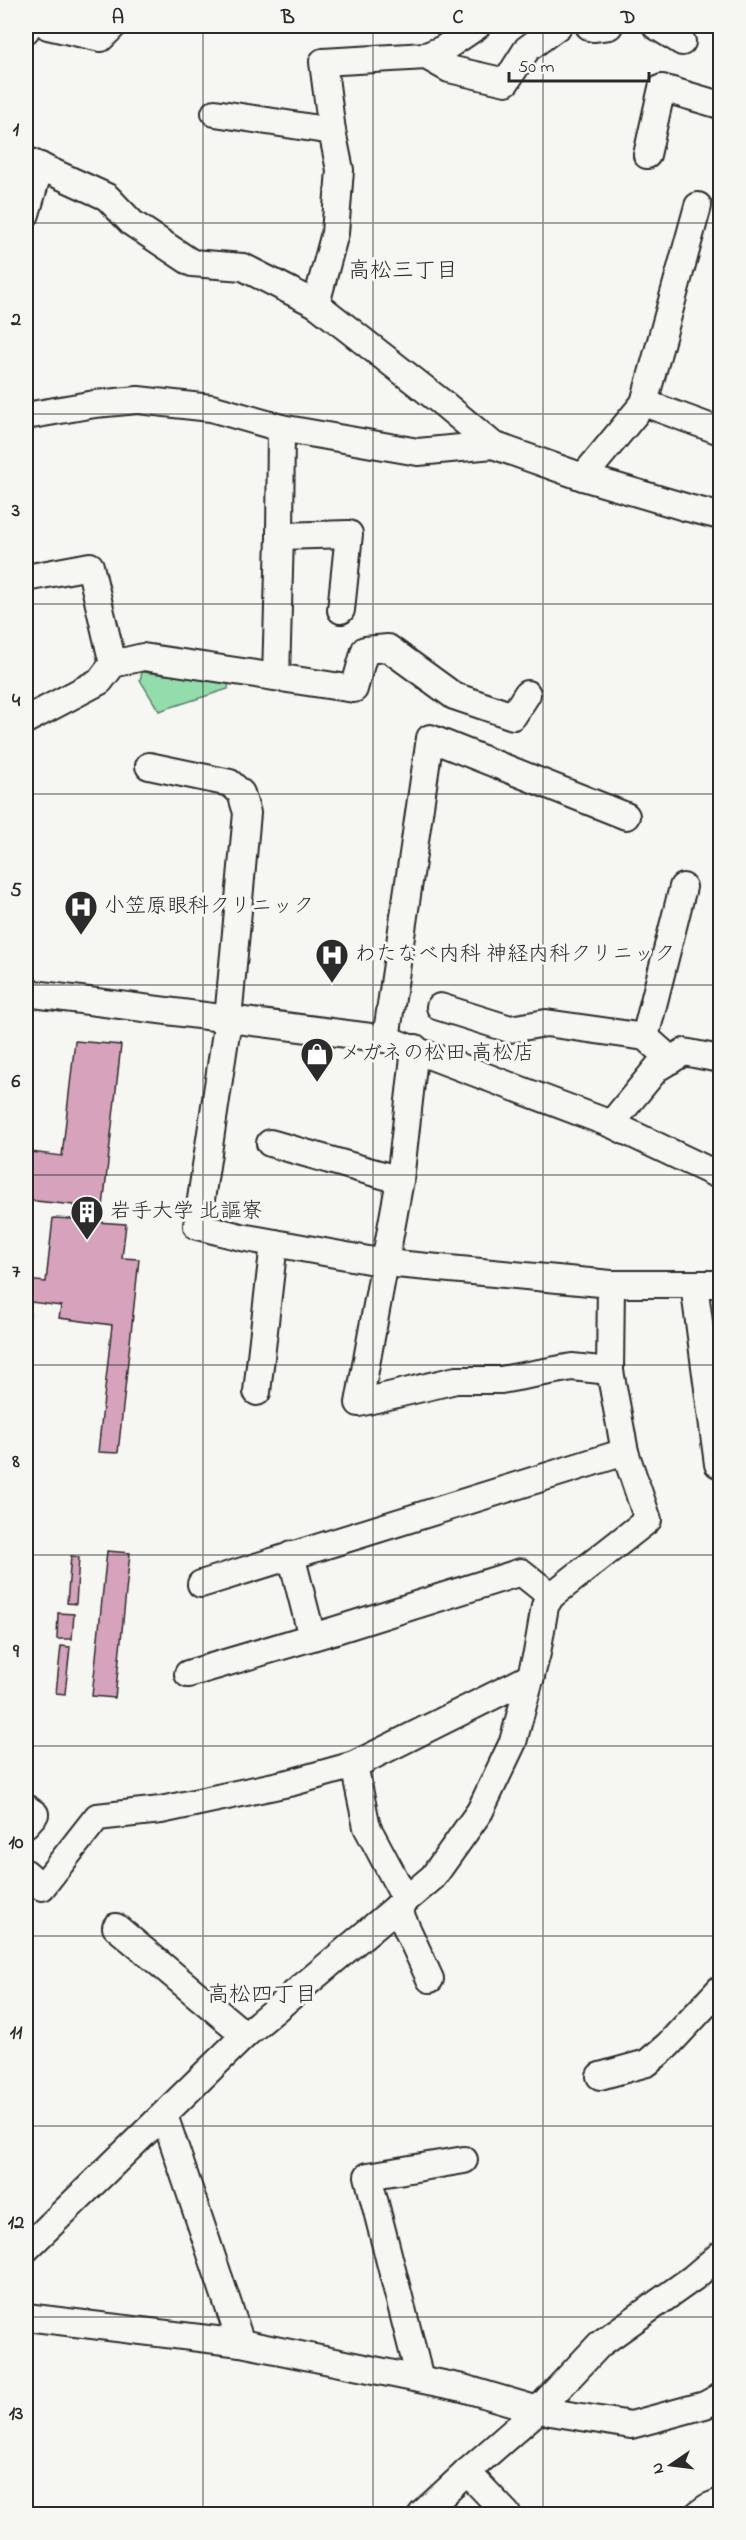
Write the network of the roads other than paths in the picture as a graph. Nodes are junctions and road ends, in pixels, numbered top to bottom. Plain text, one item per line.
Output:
1 (27, 26) edge
2 (48, 26) edge
3 (113, 26) edge
4 (477, 26) edge
5 (558, 26) edge
6 (589, 26) edge
7 (609, 26) edge
8 (656, 26) edge
9 (26, 30) edge
10 (682, 42) dead end
11 (426, 56) junction
12 (720, 105) edge
13 (215, 113) dead end
14 (332, 130) junction
15 (647, 155) dead end
16 (33, 163) edge
17 (698, 206) dead end
18 (26, 214) edge
19 (316, 304) junction
20 (644, 403) junction
21 (26, 416) edge
22 (281, 428) junction
23 (720, 431) edge
24 (493, 445) junction
25 (583, 477) junction
26 (720, 516) edge
27 (280, 536) junction
28 (26, 578) edge
29 (341, 610) dead end
30 (113, 664) junction
31 (276, 677) junction
32 (527, 694) dead end
33 (26, 720) edge
34 (149, 766) dead end
35 (626, 816) dead end
36 (683, 887) dead end
37 (26, 993) edge
38 (440, 1007) dead end
39 (228, 1019) junction
40 (645, 1037) junction
41 (386, 1039) junction
42 (415, 1048) junction
43 (720, 1059) edge
44 (671, 1060) junction
45 (611, 1124) junction
46 (270, 1143) dead end
47 (720, 1176) edge
48 (400, 1180) junction
49 (274, 1243) junction
50 (385, 1263) junction
51 (611, 1284) junction
52 (694, 1284) junction
53 (720, 1284) edge
54 (610, 1371) junction
55 (257, 1392) dead end
56 (625, 1452) junction
57 (718, 1464) dead end
58 (291, 1555) junction
59 (201, 1584) dead end
60 (551, 1596) junction
61 (312, 1637) junction
62 (188, 1674) dead end
63 (531, 1677) junction
64 (354, 1765) junction
65 (26, 1808) edge
66 (26, 1824) edge
67 (26, 1873) edge
68 (401, 1903) junction
69 (116, 1927) dead end
70 (430, 1979) dead end
71 (720, 1989) edge
72 (245, 2035) junction
73 (600, 2076) dead end
74 (164, 2115) junction
75 (464, 2160) dead end
76 (26, 2249) edge
77 (720, 2255) edge
78 (26, 2317) edge
79 (241, 2343) junction
80 (420, 2379) junction
81 (720, 2397) edge
82 (538, 2410) junction
83 (467, 2472) junction
84 (720, 2502) edge
85 (422, 2514) edge
86 (507, 2514) edge
87 (698, 2514) edge

1 - 9 street
2 - 3 street
4 - 11 street
5 - 11 street
6 - 7 street
8 - 10 street
11 - 14 street
12 - 15 street
13 - 14 street
14 - 19 street
16 - 18 street
16 - 19 street
17 - 20 street
19 - 24 street
20 - 23 street
20 - 25 street
21 - 22 street
22 - 24 street
22 - 27 street
24 - 25 street
25 - 26 street
27 - 29 street
27 - 31 street
28 - 30 street
30 - 31 street
30 - 33 street
31 - 32 street
34 - 39 street
35 - 41 street
36 - 40 street
37 - 39 street
38 - 40 street
39 - 41 street
39 - 49 street
40 - 44 street
41 - 42 street
42 - 45 street
42 - 48 street
43 - 44 street
44 - 45 street
45 - 47 street
46 - 48 street
48 - 50 street
49 - 50 street
49 - 55 street
50 - 51 street
50 - 54 street
51 - 52 street
51 - 54 street
52 - 53 street
52 - 57 street
54 - 56 street
56 - 58 street
56 - 60 street
58 - 59 street
58 - 61 street
60 - 61 street
60 - 63 street
61 - 62 street
63 - 64 street
63 - 68 street
64 - 67 street
64 - 68 street
65 - 66 street
68 - 70 street
68 - 72 street
69 - 72 street
71 - 73 street
72 - 74 street
74 - 76 street
74 - 79 street
75 - 80 street
77 - 82 street
78 - 79 street
79 - 80 street
80 - 82 street
81 - 82 street
82 - 83 street
83 - 85 street
83 - 86 street
84 - 87 street

